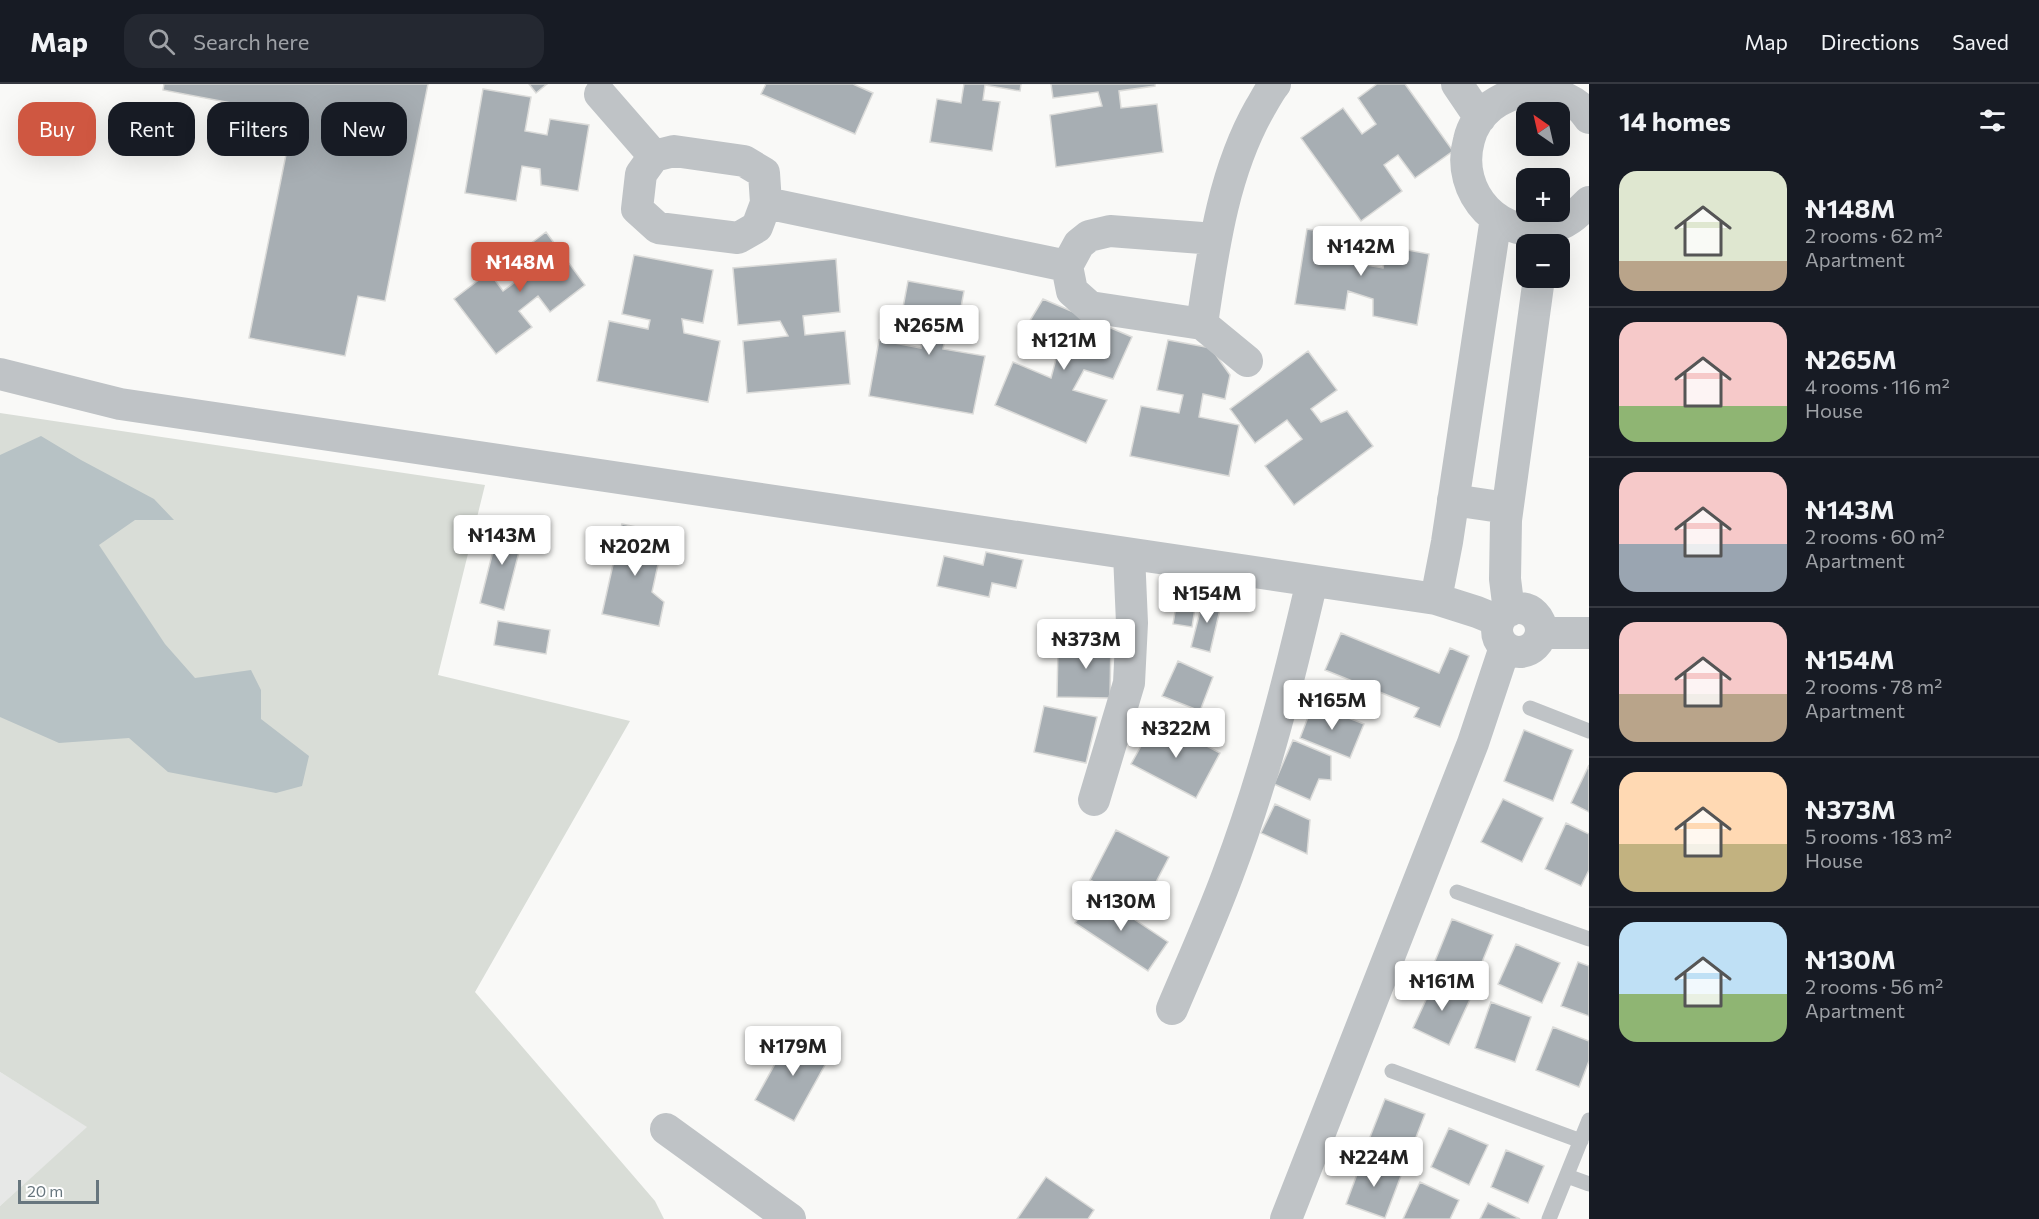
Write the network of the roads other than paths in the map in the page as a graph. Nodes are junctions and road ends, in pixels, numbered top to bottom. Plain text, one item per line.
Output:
1 (1275, 84) edge
2 (1457, 84) edge
3 (1504, 90) edge
4 (600, 94) dead end
5 (1480, 118) junction
6 (1589, 118) edge
7 (654, 156) junction
8 (1589, 202) edge
9 (766, 203) junction
10 (1496, 218) junction
11 (1541, 234) edge
12 (1547, 234) edge
13 (1215, 239) junction
14 (1067, 266) junction
15 (1538, 288) edge
16 (1202, 324) junction
17 (1247, 361) dead end
18 (0, 375) edge
19 (1453, 500) junction
20 (1508, 508) junction
21 (1129, 554) junction
22 (1312, 581) junction
23 (1436, 599) junction
24 (1504, 626) junction
25 (1589, 633) edge
26 (1530, 708) dead end
27 (1589, 731) edge
28 (1094, 800) dead end
29 (1457, 892) dead end
30 (1589, 939) edge
31 (1172, 1009) dead end
32 (1392, 1071) dead end
33 (1589, 1120) edge
34 (666, 1130) dead end
35 (1581, 1141) junction
36 (1567, 1176) junction
37 (1589, 1184) edge
38 (790, 1219) edge
39 (1287, 1219) edge
40 (1549, 1219) edge

1 - 13 street
2 - 5 street
3 - 5 street
3 - 6 street
4 - 7 street
5 - 10 street
7 - 9 street
7 - 9 street
8 - 12 street
9 - 14 street
10 - 11 street
10 - 19 street
13 - 14 street
13 - 16 street
14 - 16 street
15 - 20 street
16 - 17 street
18 - 21 street
19 - 20 street
19 - 23 street
20 - 24 street
21 - 22 street
21 - 28 street
22 - 23 street
22 - 31 street
23 - 24 street
24 - 25 street
24 - 39 street
26 - 27 lane
29 - 30 lane
32 - 35 lane
33 - 35 lane
34 - 38 street
35 - 36 lane
36 - 37 lane
36 - 40 lane

